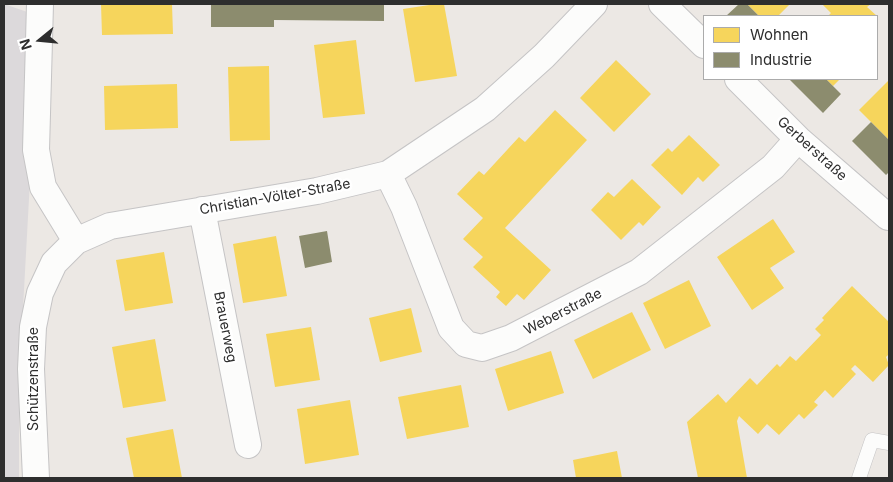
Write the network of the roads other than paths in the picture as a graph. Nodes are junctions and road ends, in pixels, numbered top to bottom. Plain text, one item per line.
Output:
1 (40, 4) edge
2 (594, 4) edge
3 (662, 4) edge
4 (703, 44) edge
5 (739, 80) edge
6 (798, 139) junction
7 (388, 174) junction
8 (202, 210) junction
9 (888, 217) dead end
10 (76, 241) junction
11 (889, 443) edge
12 (248, 445) dead end
13 (36, 478) edge
14 (859, 478) edge

1 - 10 street
2 - 7 street, Christian-Völter-Straße
3 - 4 street
5 - 6 street, Gerberstraße
6 - 7 street, Weberstraße
6 - 9 street, Gerberstraße
7 - 8 street, Christian-Völter-Straße
8 - 10 street, Christian-Völter-Straße
8 - 12 street, Brauerweg
10 - 13 street, Schützenstraße
11 - 14 lane

